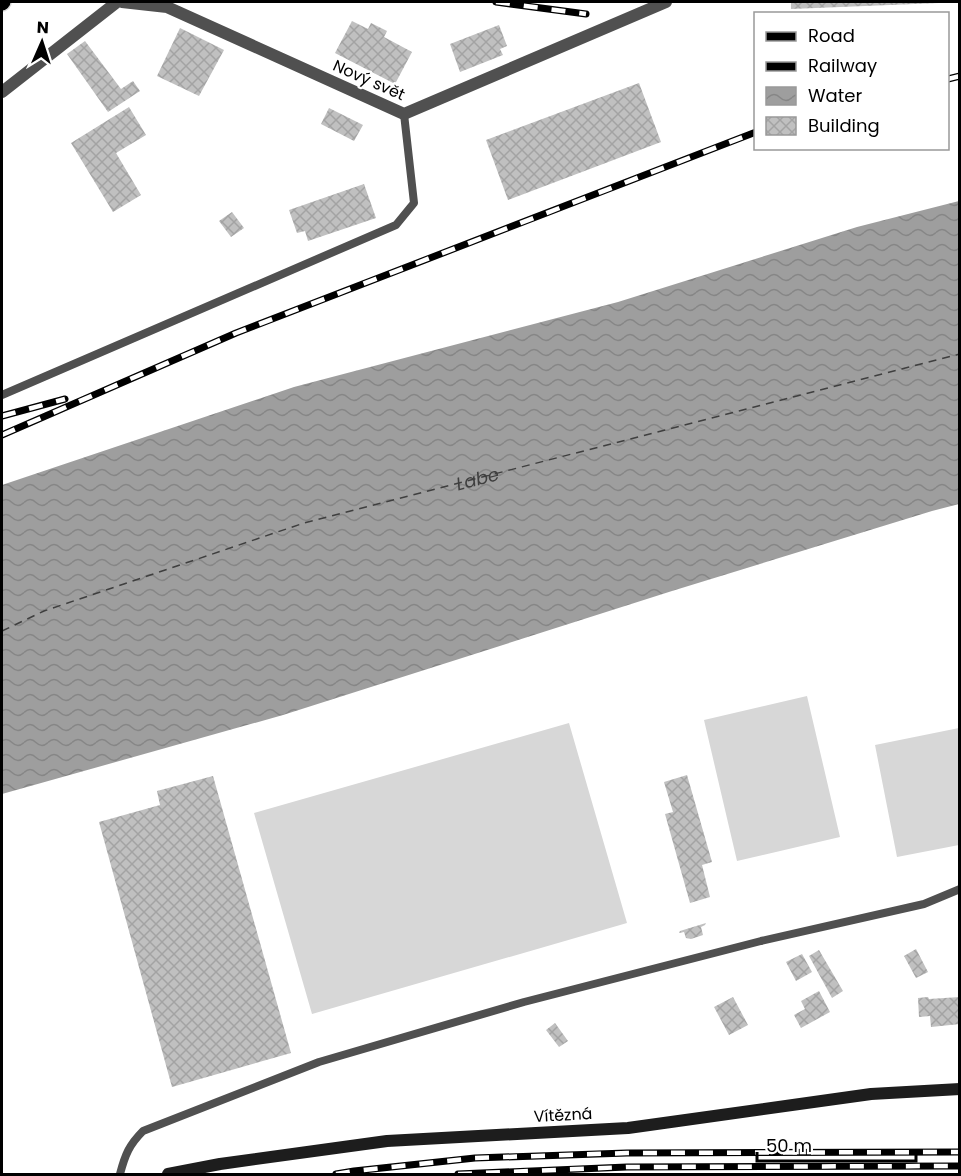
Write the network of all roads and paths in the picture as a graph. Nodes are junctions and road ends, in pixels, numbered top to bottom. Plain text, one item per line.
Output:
1 (117, 2) edge
2 (122, 2) edge
3 (666, 2) edge
4 (2, 92) edge
5 (404, 114) junction
6 (2, 395) edge
7 (960, 889) edge
8 (960, 1089) edge
9 (120, 1174) edge
10 (168, 1174) edge

1 - 4 street
2 - 5 street, Nový svět
3 - 5 street, Nový svět
5 - 6 lane
7 - 9 lane
8 - 10 main road, Vítězná

